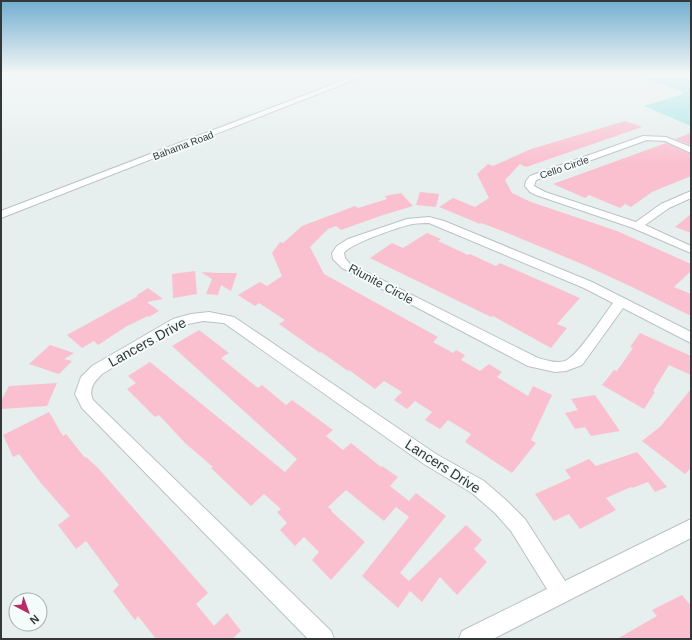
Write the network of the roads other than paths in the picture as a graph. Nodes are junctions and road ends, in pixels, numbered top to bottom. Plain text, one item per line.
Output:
1 (289, 104) edge
2 (691, 150) edge
3 (691, 194) edge
4 (1, 215) edge
5 (637, 226) junction
6 (691, 250) edge
7 (621, 302) junction
8 (691, 338) edge
9 (691, 528) edge
10 (562, 594) junction
11 (323, 639) edge
12 (470, 639) edge

1 - 4 street, Bahama Road
2 - 5 street, Cello Circle
3 - 5 street
5 - 6 street, Cello Circle
7 - 7 street, Riunite Circle
7 - 8 street, Riunite Circle
9 - 10 street
10 - 11 street, Lancers Drive
10 - 12 street

